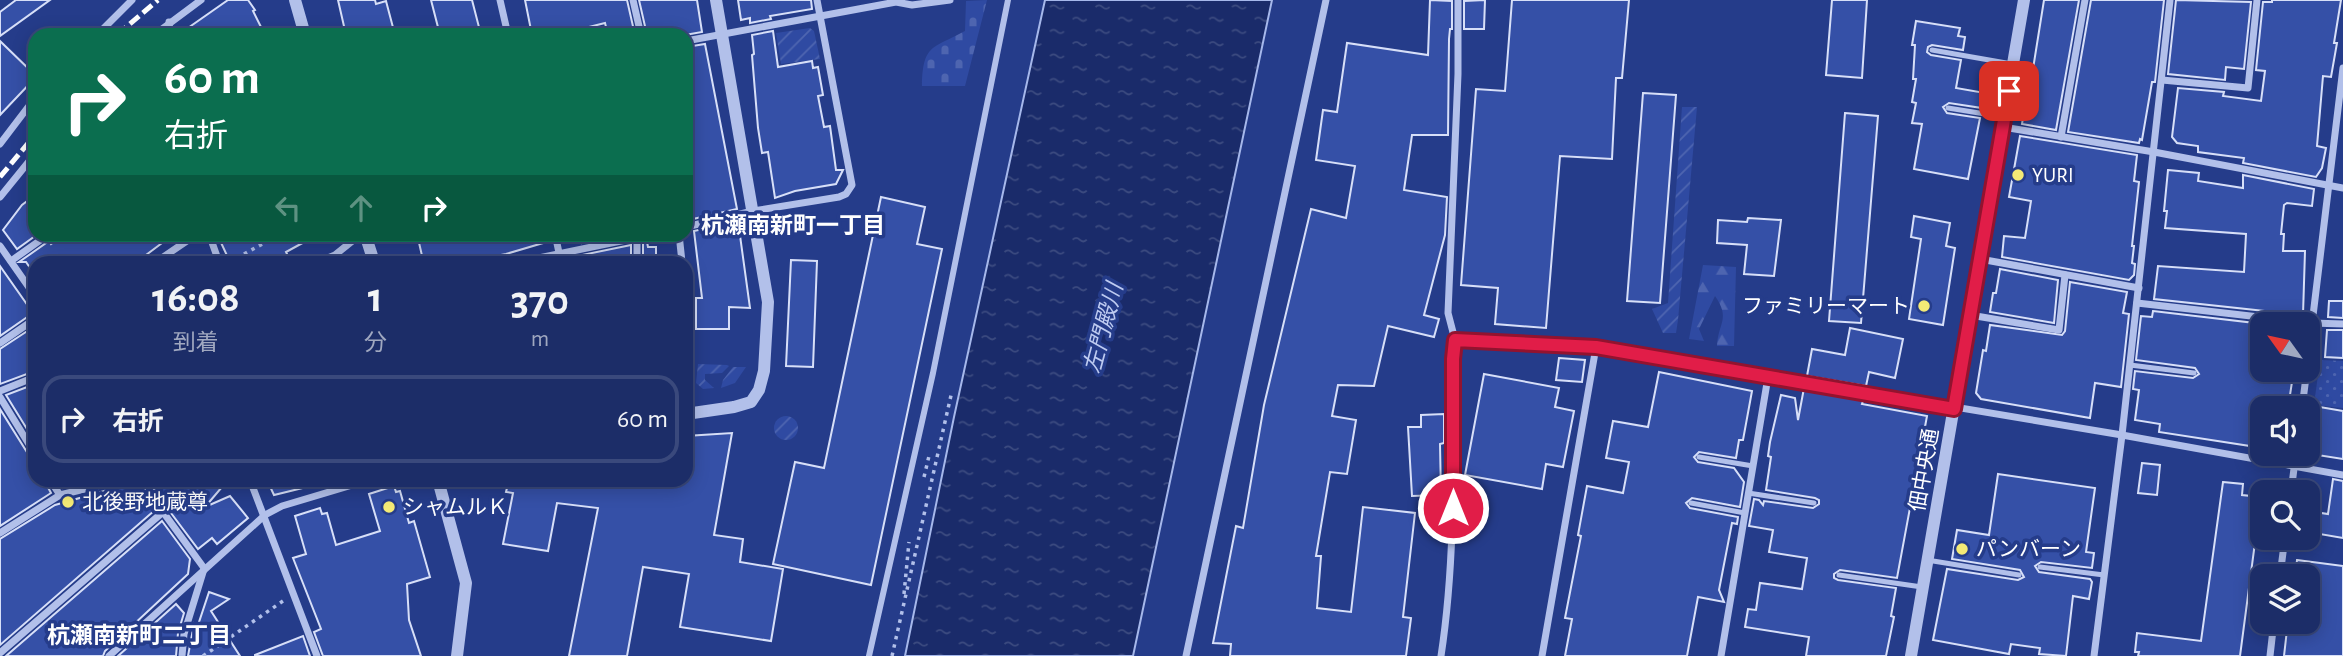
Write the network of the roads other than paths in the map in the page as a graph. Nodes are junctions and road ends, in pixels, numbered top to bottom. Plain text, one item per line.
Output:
1 (132, 0) edge
2 (201, 0) edge
3 (295, 0) edge
4 (499, 0) edge
5 (633, 0) edge
6 (716, 0) edge
7 (817, 0) edge
8 (950, 0) edge
9 (1008, 0) edge
10 (1326, 0) edge
11 (1458, 0) edge
12 (2024, 0) edge
13 (2085, 0) edge
14 (2170, 0) edge
15 (2257, 0) edge
16 (911, 3) edge
17 (820, 17) junction
18 (169, 22) junction
19 (103, 28) edge
20 (162, 28) edge
21 (169, 28) edge
22 (303, 28) edge
23 (506, 28) edge
24 (639, 28) edge
25 (721, 34) junction
26 (693, 40) edge
27 (1933, 50) dead end
28 (2014, 64) junction
29 (2343, 68) edge
30 (2162, 80) junction
31 (28, 107) edge
32 (1948, 108) dead end
33 (2004, 122) junction
34 (2061, 136) junction
35 (0, 144) edge
36 (2154, 152) junction
37 (28, 163) edge
38 (2329, 186) junction
39 (2343, 188) edge
40 (0, 197) edge
41 (753, 211) junction
42 (693, 225) edge
43 (38, 242) edge
44 (185, 242) edge
45 (352, 242) edge
46 (625, 242) edge
47 (0, 246) edge
48 (165, 256) edge
49 (333, 256) edge
50 (568, 256) edge
51 (1980, 259) junction
52 (11, 261) junction
53 (2065, 275) junction
54 (28, 286) edge
55 (2139, 288) junction
56 (2137, 303) junction
57 (2313, 312) edge
58 (1970, 315) junction
59 (2250, 316) edge
60 (2320, 323) edge
61 (2343, 324) edge
62 (28, 325) edge
63 (1455, 340) junction
64 (0, 343) edge
65 (1596, 347) junction
66 (2130, 365) junction
67 (2194, 373) dead end
68 (1768, 377) junction
69 (28, 380) edge
70 (0, 391) edge
71 (0, 397) edge
72 (1954, 409) junction
73 (693, 413) edge
74 (2122, 435) junction
75 (28, 443) edge
76 (1699, 457) dead end
77 (1753, 466) junction
78 (2294, 467) junction
79 (2343, 475) edge
80 (2292, 480) edge
81 (55, 487) edge
82 (93, 487) edge
83 (150, 487) edge
84 (253, 487) edge
85 (346, 487) edge
86 (440, 487) edge
87 (1748, 493) junction
88 (60, 495) junction
89 (1692, 503) dead end
90 (1814, 503) dead end
91 (163, 512) junction
92 (1745, 513) junction
93 (265, 515) junction
94 (0, 533) edge
95 (1927, 560) junction
96 (2040, 567) dead end
97 (204, 568) junction
98 (1839, 575) dead end
99 (2019, 575) dead end
100 (2104, 575) junction
101 (1923, 587) junction
102 (2273, 634) edge
103 (0, 653) edge
104 (109, 656) edge
105 (182, 656) edge
106 (317, 656) edge
107 (457, 656) edge
108 (869, 656) edge
109 (1186, 656) edge
110 (1441, 656) edge
111 (1542, 656) edge
112 (1721, 656) edge
113 (1911, 656) edge
114 (2094, 656) edge
115 (2270, 656) edge

1 - 19 street
2 - 18 street
3 - 22 street
4 - 23 street
5 - 24 street
6 - 25 street
7 - 17 street
8 - 16 street
9 - 108 street
10 - 109 street
11 - 63 street
12 - 28 street, 佃中央通
13 - 34 street
14 - 30 street
15 - 30 street
16 - 17 street
17 - 25 street
17 - 41 street
18 - 20 street
18 - 21 street
25 - 26 street
25 - 41 street
27 - 28 lane
28 - 33 street, 佃中央通
29 - 38 street
30 - 36 street
31 - 35 street
32 - 33 lane
33 - 34 street
33 - 51 street, 佃中央通
34 - 36 street
36 - 38 street
36 - 55 street
37 - 40 street
38 - 39 street
38 - 57 street
41 - 42 street
41 - 73 street
43 - 52 street
44 - 48 street
45 - 49 street
46 - 50 street
47 - 52 street
51 - 53 street
51 - 58 street, 佃中央通
52 - 54 street
53 - 55 street
53 - 58 street
55 - 56 street
56 - 59 street
56 - 66 street
58 - 72 street, 佃中央通
60 - 61 street
62 - 64 street
63 - 65 street
63 - 110 street
65 - 68 street
65 - 111 street
66 - 67 lane
66 - 74 street
68 - 72 street
68 - 77 street
69 - 70 street
71 - 75 street
72 - 74 street
72 - 95 street, 佃中央通
74 - 78 street
74 - 100 street
76 - 77 lane
77 - 87 street
78 - 79 street
78 - 80 street
81 - 88 street
82 - 88 street
83 - 91 street
84 - 93 street
85 - 93 street
86 - 107 street
87 - 90 lane
87 - 92 street
88 - 94 street
89 - 92 lane
91 - 97 street
91 - 103 street
92 - 112 street
93 - 97 street
93 - 106 street
95 - 99 lane
95 - 101 street, 佃中央通
96 - 100 lane
97 - 104 street
97 - 105 street
98 - 101 lane
100 - 114 street
101 - 113 street, 佃中央通
102 - 115 street

